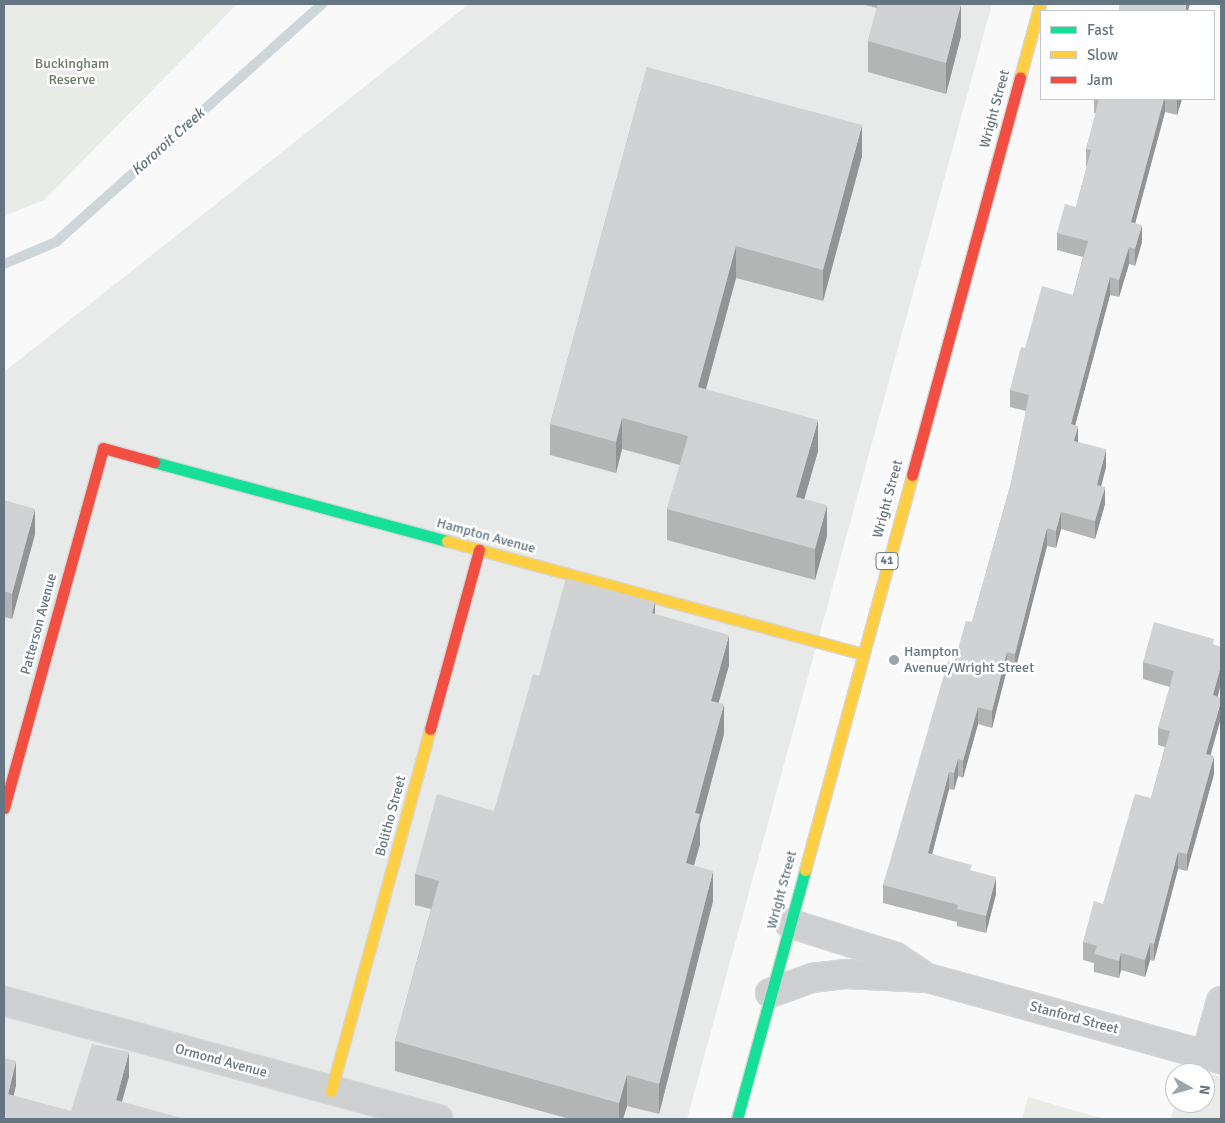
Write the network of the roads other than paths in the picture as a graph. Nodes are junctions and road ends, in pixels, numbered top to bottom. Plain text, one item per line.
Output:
1 (1040, 4) edge
2 (103, 448) joint
3 (479, 550) junction
4 (862, 654) junction
5 (4, 808) edge
6 (789, 923) junction
7 (928, 978) junction
8 (770, 993) junction
9 (4, 1001) edge
10 (1221, 1001) edge
11 (1214, 1057) edge
12 (331, 1091) junction
13 (438, 1119) edge
14 (737, 1119) edge

1 - 4 street, Wright Street / 41
2 - 3 street, Hampton Avenue
2 - 5 street, Patterson Avenue
3 - 4 street, Hampton Avenue
3 - 12 street, Bolitho Street
4 - 6 street, Wright Street / 41
6 - 7 street, Stanford Street
6 - 8 street, Wright Street / 41
7 - 8 street, Stanford Street
7 - 11 street, Stanford Street
8 - 14 street, Wright Street / 41
9 - 12 street, Ormond Avenue
10 - 11 street
12 - 13 street, Ormond Avenue

